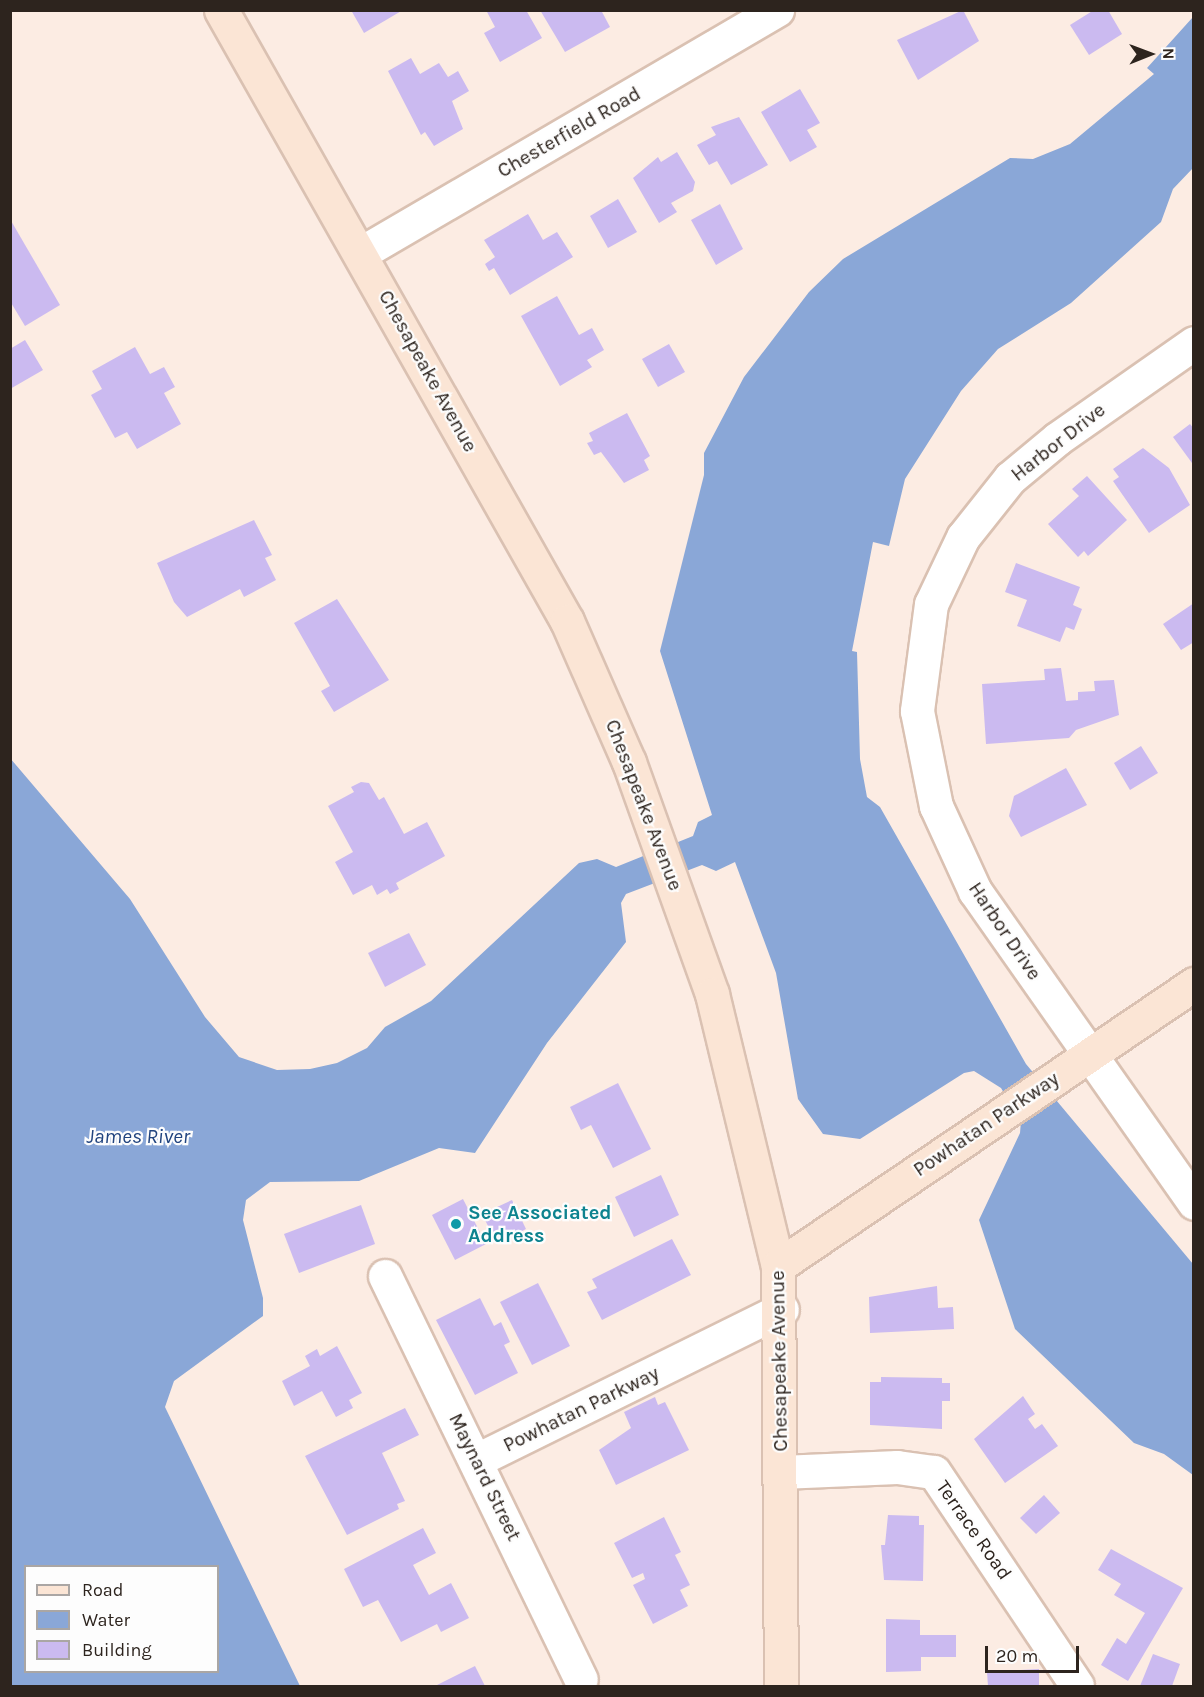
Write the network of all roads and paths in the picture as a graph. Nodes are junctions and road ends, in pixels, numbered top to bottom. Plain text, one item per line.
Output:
1 (221, 10) edge
2 (777, 10) edge
3 (361, 253) junction
4 (1194, 343) edge
5 (1194, 984) edge
6 (1090, 1054) junction
7 (1194, 1203) edge
8 (778, 1266) junction
9 (385, 1276) dead end
10 (782, 1309) junction
11 (477, 1460) junction
12 (781, 1472) junction
13 (581, 1679) dead end
14 (781, 1686) edge
15 (1077, 1686) edge

1 - 3 main road, Chesapeake Avenue
2 - 3 street, Chesterfield Road
3 - 8 main road, Chesapeake Avenue
4 - 6 street, Harbor Drive
5 - 6 main road, Powhatan Parkway
6 - 7 street, Harbor Drive
6 - 8 main road, Powhatan Parkway
8 - 10 main road, Chesapeake Avenue
9 - 11 street, Maynard Street
10 - 11 street, Powhatan Parkway
10 - 12 main road, Chesapeake Avenue
11 - 13 street, Maynard Street
12 - 14 main road, Chesapeake Avenue
12 - 15 street, Terrace Road

